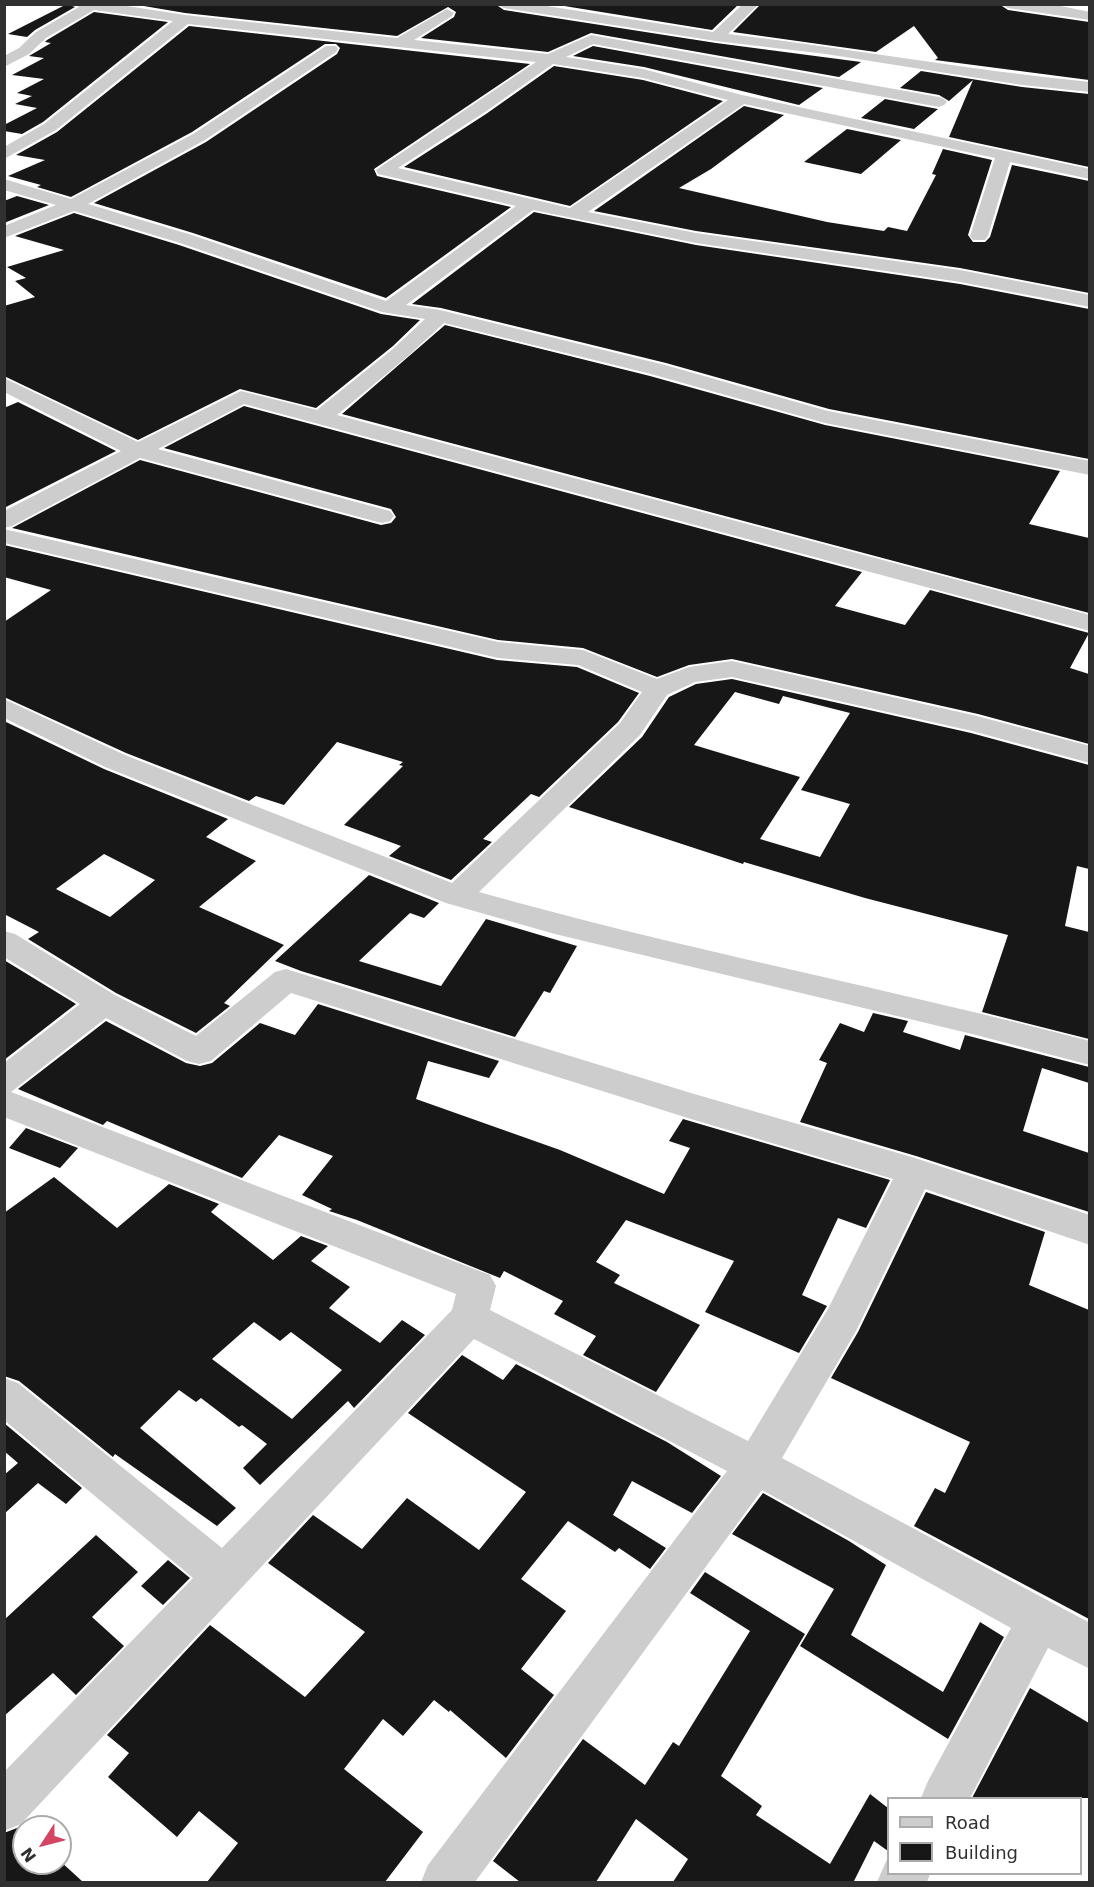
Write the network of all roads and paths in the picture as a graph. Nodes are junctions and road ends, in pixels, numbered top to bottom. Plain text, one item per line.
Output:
1 (504, 4) edge
2 (752, 4) edge
3 (1008, 4) edge
4 (86, 6) edge
5 (1085, 11) edge
6 (447, 13) dead end
7 (185, 19) junction
8 (716, 37) junction
9 (400, 42) junction
10 (4, 48) edge
11 (331, 49) dead end
12 (24, 51) junction
13 (550, 59) junction
14 (4, 63) edge
15 (1089, 87) edge
16 (741, 99) junction
17 (939, 102) dead end
18 (4, 154) edge
19 (1004, 155) junction
20 (1089, 174) edge
21 (4, 184) edge
22 (72, 205) junction
23 (529, 205) junction
24 (573, 214) junction
25 (4, 233) edge
26 (979, 236) dead end
27 (1089, 301) edge
28 (389, 308) junction
29 (440, 316) junction
30 (4, 384) edge
31 (321, 417) junction
32 (138, 451) junction
33 (1089, 468) edge
34 (382, 516) dead end
35 (4, 521) edge
36 (4, 536) edge
37 (1089, 623) edge
38 (657, 689) junction
39 (4, 707) edge
40 (1089, 755) edge
41 (457, 896) junction
42 (4, 942) edge
43 (103, 1004) junction
44 (1089, 1053) edge
45 (4, 1082) edge
46 (4, 1103) edge
47 (915, 1172) junction
48 (1089, 1230) edge
49 (469, 1318) junction
50 (4, 1395) edge
51 (756, 1465) junction
52 (224, 1577) junction
53 (1039, 1620) junction
54 (1089, 1647) edge
55 (946, 1797) edge
56 (4, 1807) edge
57 (445, 1882) edge

1 - 8 street
2 - 8 street
3 - 5 street
4 - 7 street
4 - 12 street
6 - 9 street
7 - 9 street
7 - 18 street
8 - 15 street
9 - 13 street
10 - 12 street
11 - 22 street
12 - 14 street
13 - 16 street
13 - 17 street
13 - 23 street
16 - 19 street
16 - 24 street
19 - 20 street
19 - 26 street
21 - 22 street
22 - 25 street
22 - 28 street
23 - 24 street
23 - 28 street
24 - 27 street
28 - 29 street
29 - 31 street
29 - 33 street
30 - 32 street
31 - 32 street
31 - 37 street
32 - 34 street
32 - 35 street
36 - 38 street
38 - 40 street
38 - 41 street
39 - 41 street
41 - 44 street
42 - 43 street
43 - 45 street
43 - 47 street
46 - 49 street
47 - 48 street
47 - 51 street
49 - 51 street
49 - 52 street
50 - 52 street
51 - 53 street
51 - 57 street
52 - 56 street
53 - 54 street
53 - 55 street

